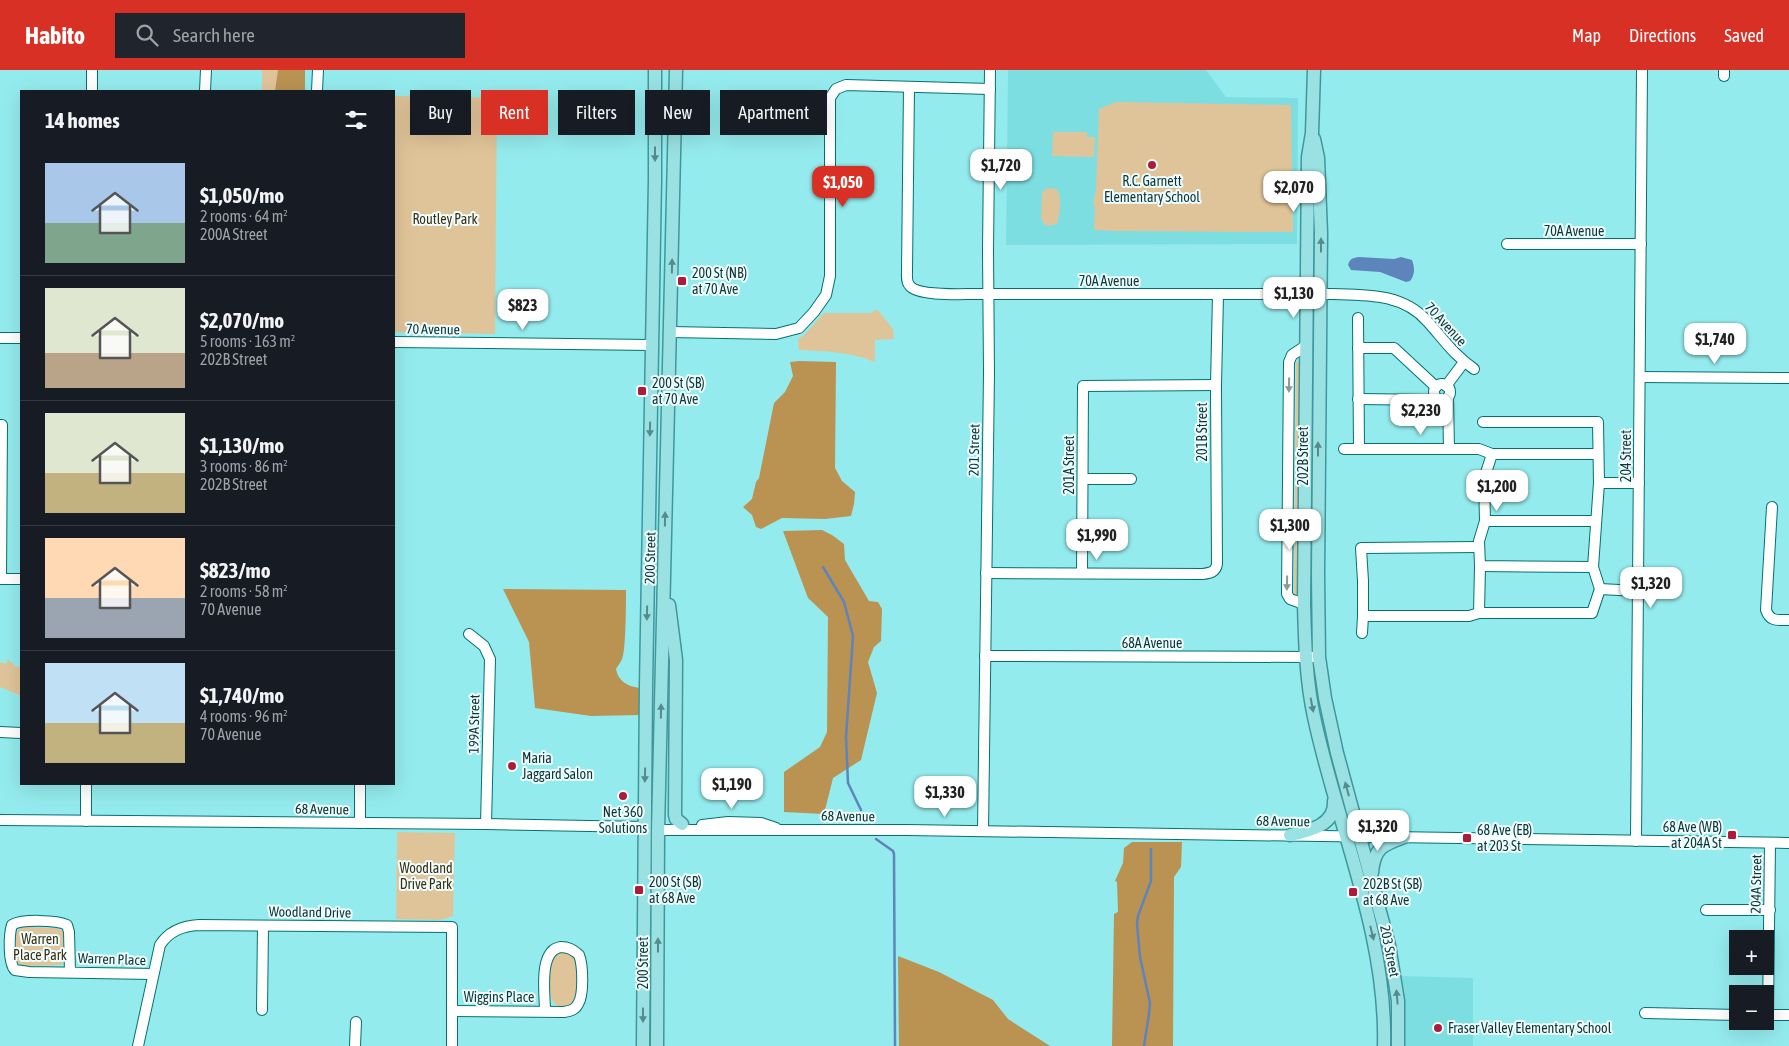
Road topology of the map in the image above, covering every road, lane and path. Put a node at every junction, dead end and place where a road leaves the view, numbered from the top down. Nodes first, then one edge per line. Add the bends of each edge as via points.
1 (92, 70) edge
2 (206, 70) edge
3 (318, 70) edge
4 (656, 70) edge
5 (676, 70) edge
6 (990, 70) edge
7 (1314, 70) edge
8 (1642, 70) edge
9 (909, 87) junction
10 (990, 89) junction
11 (92, 90) edge
12 (205, 90) edge
13 (317, 90) edge
14 (1507, 244) dead end
15 (1641, 244) junction
16 (988, 294) junction
17 (1314, 294) junction
18 (1218, 295) junction
19 (1358, 318) dead end
20 (670, 332) junction
21 (0, 338) edge
22 (20, 338) edge
23 (395, 342) edge
24 (651, 345) junction
25 (1358, 348) junction
26 (1464, 362) junction
27 (1474, 369) dead end
28 (669, 377) junction
29 (1640, 377) junction
30 (1789, 378) edge
31 (1216, 385) junction
32 (1441, 386) junction
33 (1443, 398) junction
34 (1358, 399) junction
35 (1483, 422) dead end
36 (1, 425) edge
37 (1344, 449) dead end
38 (1359, 449) junction
39 (1449, 449) junction
40 (1492, 454) junction
41 (1598, 454) junction
42 (1083, 479) junction
43 (1131, 479) dead end
44 (1599, 483) junction
45 (1639, 483) junction
46 (1772, 507) dead end
47 (1485, 521) junction
48 (1596, 521) junction
49 (1479, 547) junction
50 (1480, 566) junction
51 (1593, 567) junction
52 (666, 568) junction
53 (986, 573) junction
54 (1082, 573) junction
55 (1, 578) edge
56 (20, 579) edge
57 (1600, 589) junction
58 (1638, 591) junction
59 (1479, 613) junction
60 (1363, 616) junction
61 (1789, 620) edge
62 (1362, 633) dead end
63 (469, 634) dead end
64 (985, 656) junction
65 (1305, 657) junction
66 (1319, 657) junction
67 (0, 732) edge
68 (20, 733) edge
69 (86, 785) edge
70 (360, 785) edge
71 (1333, 788) junction
72 (0, 820) edge
73 (86, 821) junction
74 (360, 823) junction
75 (486, 824) junction
76 (682, 824) joint
77 (644, 827) junction
78 (777, 829) junction
79 (658, 830) junction
80 (984, 831) junction
81 (1290, 835) junction
82 (1345, 836) junction
83 (1360, 836) junction
84 (1404, 837) junction
85 (1636, 841) junction
86 (1770, 842) junction
87 (1789, 843) edge
88 (1371, 876) junction
89 (1706, 910) dead end
90 (1770, 910) junction
91 (263, 926) junction
92 (70, 972) junction
93 (153, 974) junction
94 (1768, 985) edge
95 (262, 1010) dead end
96 (453, 1011) junction
97 (545, 1011) junction
98 (1645, 1013) dead end
99 (1729, 1015) edge
100 (1774, 1015) edge
101 (1789, 1015) edge
102 (356, 1022) dead end
103 (138, 1046) edge
104 (356, 1046) edge
105 (452, 1046) edge
106 (643, 1046) edge
107 (657, 1046) edge
108 (1384, 1046) edge
109 (1398, 1046) edge

1 - 11 street
2 - 12 street
3 - 13 street
4 -> 24 main road, 200 Street
20 -> 5 main road, 200 Street
6 - 10 street, 201 Street
7 - 17 main road, 202B Street via 1308,157
8 - 15 street, 204 Street
9 - 10 street
9 - 16 street, 70A Avenue via 908,284 914,290 926,292
9 - 20 street via 846,86 836,89 830,98 830,276 826,295 799,328 776,334
10 - 16 street, 201 Street
14 - 15 street, 70A Avenue
15 - 29 street, 204 Street
16 - 18 street, 70A Avenue
16 - 53 street, 201 Street
17 - 18 street, 70A Avenue
17 - 26 street, 70 Avenue via 1368,294 1398,301 1423,317
17 -> 65 main road, 202B Street via 1307,345
66 -> 17 main road, 202B Street
18 - 31 street, 201B Street
19 - 25 street
20 - 28 main road, 200 Street
21 - 22 street
23 - 24 street, 70 Avenue
24 - 28 main road via 664,359
24 -> 77 main road, 200 Street
25 - 32 street via 1394,348
25 - 34 street
26 - 27 street, 70 Avenue
26 - 32 street
52 -> 28 main road, 200 Street
29 - 30 street
29 - 45 street, 204 Street
31 - 42 street, 201A Street via 1083,386
31 - 54 street, 201B Street via 1216,570 1203,574
32 - 33 street via 1434,394
33 - 34 street
33 - 39 street
34 - 38 street
35 - 41 street via 1598,422
36 - 55 street
37 - 38 street
38 - 39 street
39 - 40 street via 1479,449
40 - 41 street
40 - 47 street via 1484,479
41 - 44 street
42 - 43 street
42 - 54 street, 201A Street
44 - 45 street
44 - 48 street
45 - 58 street, 204 Street
46 - 61 street via 1766,610 1772,620
47 - 48 street
47 - 49 street
48 - 51 street
49 - 50 street
49 - 60 street via 1361,548
50 - 51 street
50 - 59 street
51 - 57 street
52 - 76 main road via 676,660 674,815
79 -> 52 main road, 200 Street
53 - 54 street
53 - 64 street, 201 Street
55 - 56 street
57 - 58 street
57 - 59 street via 1592,613
58 - 85 street, 204 Street
59 - 60 street via 1469,616
60 - 62 street
63 - 75 street, 199A Street via 484,646 490,659
64 - 65 street, 68A Avenue
64 - 80 street, 201 Street
65 - 66 street, 68A Avenue
65 -> 71 main road, 202B Street via 1313,713
83 -> 66 main road, 202B Street via 1328,717
67 - 68 street
69 - 73 street
70 - 74 street
71 - 81 main road via 1334,805 1328,820 1308,832
71 - 82 main road, 202B Street
72 - 73 street, 68 Avenue
73 - 74 street, 68 Avenue
74 - 75 street, 68 Avenue
75 - 77 street, 68 Avenue
76 - 78 street, 68 Avenue via 761,823
77 -> 106 main road, 200 Street
78 - 79 street, 68 Avenue
78 - 80 street, 68 Avenue
107 -> 79 main road, 200 Street
80 - 81 street, 68 Avenue
81 - 82 street, 68 Avenue
82 - 83 street, 68 Avenue
82 -> 108 main road, 203 Street via 1376,947 1384,1002
83 - 84 street, 68 Avenue
83 - 88 main road, 203 Street
84 - 85 street, 68 Avenue
84 - 88 main road via 1377,850
85 - 86 street, 68 Avenue
86 - 87 street, 68 Avenue
86 - 90 street, 204A Street
109 -> 88 main road, 203 Street via 1395,977
89 - 90 street
90 - 94 street, 204A Street
91 - 93 street, Woodland Drive via 190,925 176,930 160,945
91 - 95 street
91 - 96 street, Woodland Drive via 452,927
92 - 92 street, Warren Place via 67,925 59,922 17,922 12,925 14,969
92 - 93 street, Warren Place
93 - 103 street, Woodland Drive
96 - 97 street, Wiggins Place
96 - 105 street, Woodland Drive
97 - 97 street, Wiggins Place via 548,956 556,949 568,948 577,953 580,960 580,1000 569,1011
98 - 99 street
100 - 101 street
102 - 104 street

